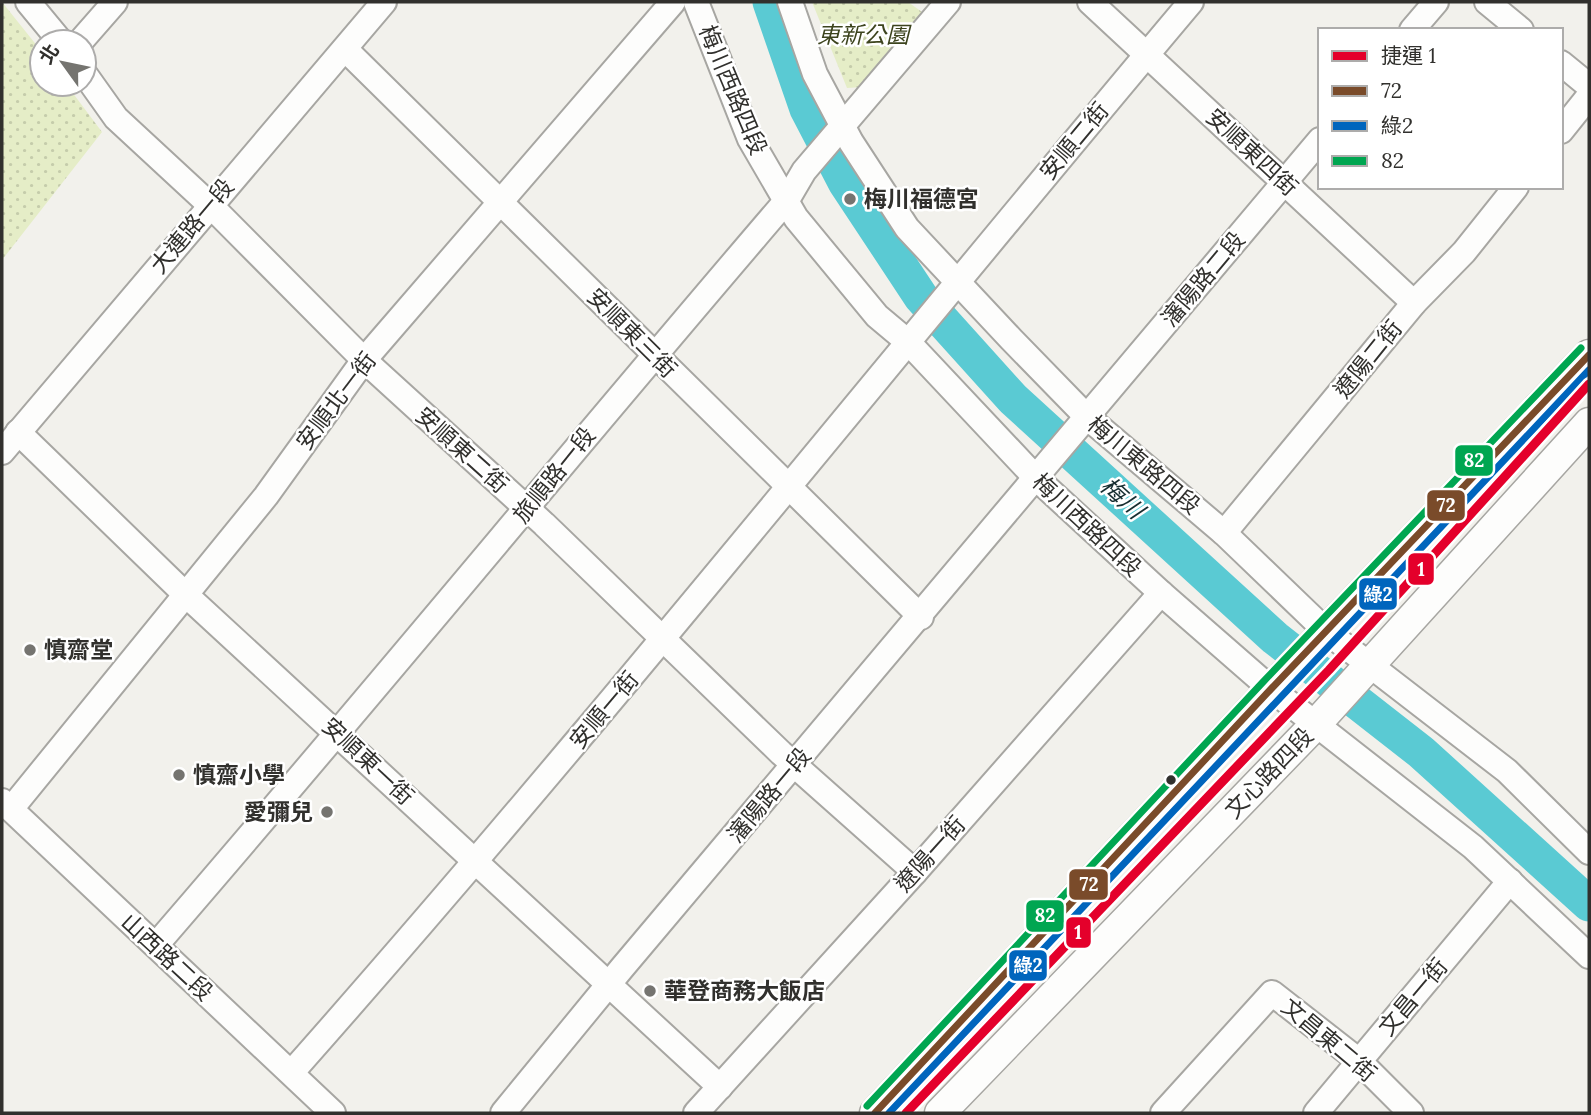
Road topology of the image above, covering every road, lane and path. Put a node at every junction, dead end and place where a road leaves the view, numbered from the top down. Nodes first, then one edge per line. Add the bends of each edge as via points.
1 (28, 2) edge
2 (114, 2) edge
3 (384, 2) edge
4 (673, 2) edge
5 (696, 2) edge
6 (790, 2) edge
7 (948, 2) edge
8 (1090, 2) edge
9 (1191, 2) edge
10 (1436, 2) edge
11 (1487, 2) edge
12 (49, 28) edge
13 (92, 28) edge
14 (1414, 28) edge
15 (1519, 28) edge
16 (345, 49) junction
17 (1147, 54) junction
18 (1563, 65) edge
19 (1589, 86) edge
20 (98, 93) edge
21 (1589, 96) edge
22 (1563, 128) edge
23 (836, 133) junction
24 (1318, 142) edge
25 (1284, 183) junction
26 (1514, 189) edge
27 (787, 200) junction
28 (502, 201) junction
29 (210, 205) junction
30 (957, 280) junction
31 (1415, 303) junction
32 (908, 342) junction
33 (1589, 355) edge
34 (653, 356) junction
35 (364, 360) junction
36 (1086, 416) junction
37 (1589, 423) edge
38 (18, 432) junction
39 (2, 452) edge
40 (1035, 477) junction
41 (790, 487) junction
42 (527, 509) junction
43 (1224, 533) junction
44 (1161, 593) junction
45 (185, 594) junction
46 (921, 617) junction
47 (1327, 632) junction
48 (663, 640) junction
49 (1370, 667) junction
50 (1271, 689) junction
51 (1316, 724) junction
52 (338, 733) junction
53 (794, 764) junction
54 (6, 805) edge
55 (1585, 840) edge
56 (478, 862) junction
57 (915, 872) junction
58 (1510, 881) junction
59 (156, 945) junction
60 (1589, 956) edge
61 (608, 984) junction
62 (1359, 1061) junction
63 (292, 1072) junction
64 (720, 1087) junction
65 (333, 1113) edge
66 (503, 1113) edge
67 (696, 1113) edge
68 (875, 1113) edge
69 (940, 1113) edge
70 (1163, 1113) edge
71 (1316, 1113) edge
72 (1411, 1113) edge

1 - 12 street
2 - 13 street
3 - 16 street, 大連路一段
4 - 28 street, 安順北一街
5 - 27 street, 梅川西路四段 via 750,139
6 - 23 street, 梅川東路四段
7 - 23 street, 旅順路一段
8 - 17 street, 安順東四街
9 - 17 street, 安順二街
10 - 14 street
11 - 15 street
16 - 28 street, 安順東三街
16 - 29 street, 大連路一段
17 - 25 street, 安順東四街
17 - 30 street, 安順二街
18 - 19 street
20 - 29 street, 安順東二街 via 116,118
21 - 22 street
23 - 27 street, 旅順路一段 via 804,170
23 - 30 street, 梅川東路四段 via 907,228
24 - 25 street, 瀋陽路二段
25 - 31 street, 安順東四街
25 - 36 street, 瀋陽路二段
26 - 31 street, 遼陽二街
27 - 32 street, 梅川西路四段 via 796,218 877,316
27 - 34 street, 旅順路一段
28 - 34 street, 安順東三街
28 - 35 street, 安順北一街
29 - 35 street, 安順東二街
29 - 38 street, 大連路一段
30 - 32 street, 安順二街
30 - 36 street, 梅川東路四段
31 - 43 street, 遼陽二街
32 - 40 street, 梅川西路四段
32 - 41 street, 安順一街
33 - 47 main road
34 - 41 street, 安順東三街
34 - 42 street, 旅順路一段
35 - 42 street, 安順東二街
35 - 45 street, 安順北一街 via 266,496
36 - 40 street, 瀋陽路二段
36 - 43 street, 梅川東路四段
37 - 49 main road, 文心路四段
38 - 39 street, 大連路一段
38 - 45 street, 安順東一街
40 - 44 street, 梅川西路四段
40 - 46 street, 瀋陽路一段
41 - 46 street, 安順東三街
41 - 48 street, 安順一街
42 - 48 street, 安順東二街
42 - 52 street, 旅順路一段
43 - 47 street, 梅川東路四段
44 - 50 street, 梅川西路四段
44 - 57 street, 遼陽一街
45 - 52 street, 安順東一街
45 - 54 street, 安順北一街
46 - 53 street, 瀋陽路一段
47 - 49 street, 梅川東路四段
47 - 50 main road
48 - 53 street, 安順東二街
48 - 56 street, 安順一街
49 - 51 main road, 文心路四段
49 - 55 street, 梅川東路四段 via 1507,771
50 - 51 street, 梅川西路四段
50 - 68 main road
51 - 58 street, 梅川西路四段
51 - 69 main road, 文心路四段
52 - 56 street, 安順東一街
52 - 59 street, 旅順路一段
53 - 57 street, 安順東二街
53 - 61 street, 瀋陽路一段
54 - 59 street, 山西路二段
56 - 61 street, 安順東一街
56 - 63 street, 安順一街
57 - 64 street, 遼陽一街
58 - 60 street, 梅川西路四段
58 - 62 street, 文昌一街
59 - 63 street, 山西路二段
61 - 64 street, 安順東一街
61 - 66 street, 瀋陽路一段
62 - 70 street, 文昌東二街 via 1272,993
62 - 71 street, 文昌一街
62 - 72 street, 文昌東二街
63 - 65 street, 山西路二段
64 - 67 street, 遼陽一街

